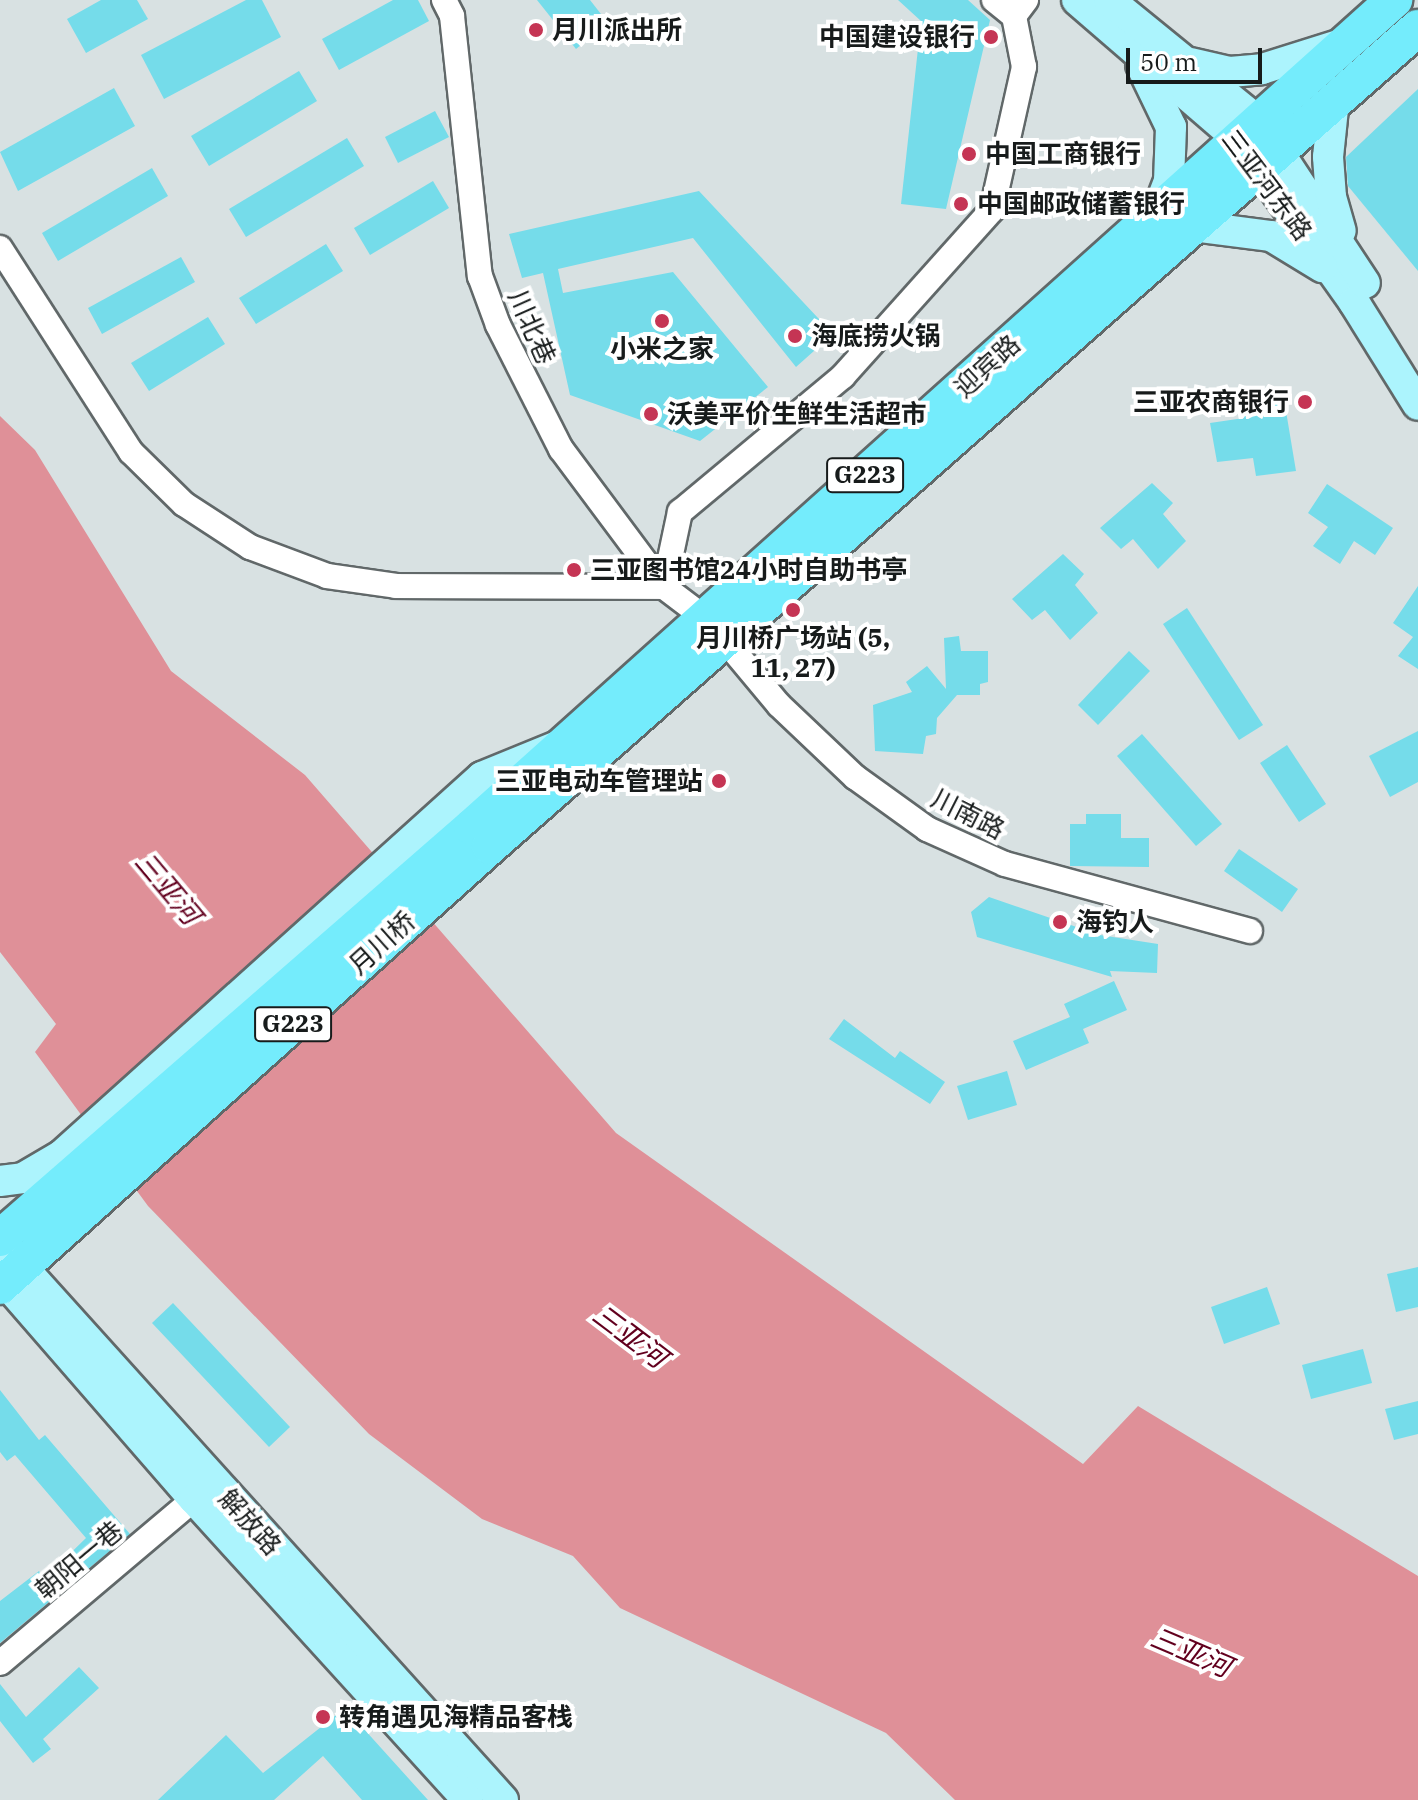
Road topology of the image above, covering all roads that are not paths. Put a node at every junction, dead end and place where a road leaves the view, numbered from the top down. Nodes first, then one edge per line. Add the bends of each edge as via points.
1 (444, 0) edge
2 (994, 0) edge
3 (1077, 0) edge
4 (1109, 0) edge
5 (1394, 0) edge
6 (1020, 8) edge
7 (1418, 28) edge
8 (1350, 39) junction
9 (1131, 46) junction
10 (1184, 62) junction
11 (1334, 99) junction
12 (1259, 144) junction
13 (1157, 213) junction
14 (1193, 226) junction
15 (0, 248) edge
16 (1344, 270) junction
17 (1418, 370) edge
18 (1418, 405) edge
19 (664, 587) junction
20 (714, 629) junction
21 (472, 824) junction
22 (1250, 931) dead end
23 (78, 1177) junction
24 (0, 1181) edge
25 (4, 1265) edge
26 (194, 1499) junction
27 (0, 1663) edge
28 (468, 1800) edge
29 (503, 1800) edge

1 - 19 street, 川北巷 via 452,16 480,276 498,325 561,449
2 - 6 street
3 - 9 main road, 三亚河东路
4 - 10 main road, 三亚河东路
5 - 8 highway, 迎宾路 / G223
6 - 19 street via 1024,67 992,210 843,376 680,512
7 - 11 highway, 迎宾路 / G223
8 - 10 main road via 1262,69 1230,72
8 - 12 highway, 迎宾路 / G223
9 - 12 main road, 三亚河东路
9 - 13 main road via 1171,127 1169,181
10 - 12 main road, 三亚河东路
11 - 12 highway, 迎宾路 / G223
11 - 16 main road via 1331,197
12 - 13 highway, 迎宾路 / G223
12 - 14 highway, 迎宾路 / G223
12 - 16 main road, 三亚河东路
13 - 20 highway, 迎宾路 / G223
14 - 16 main road via 1271,236
14 - 20 highway, 迎宾路 / G223
15 - 19 street via 131,452 184,504 250,547 327,576 396,586
16 - 17 main road, 三亚河东路
16 - 18 main road, 三亚河东路
19 - 20 street, 川北巷
20 - 21 highway, 迎宾路 / G223
20 - 21 highway, 迎宾路 / G223 via 565,743
20 - 22 street, 川南路 via 779,705 855,777 927,829 1005,864
21 - 23 highway, 月川桥 / G223
23 - 24 main road
23 - 25 highway, G223
25 - 26 main road, 解放路
25 - 29 main road, 解放路
26 - 27 street, 朝阳一巷
26 - 28 main road, 解放路

